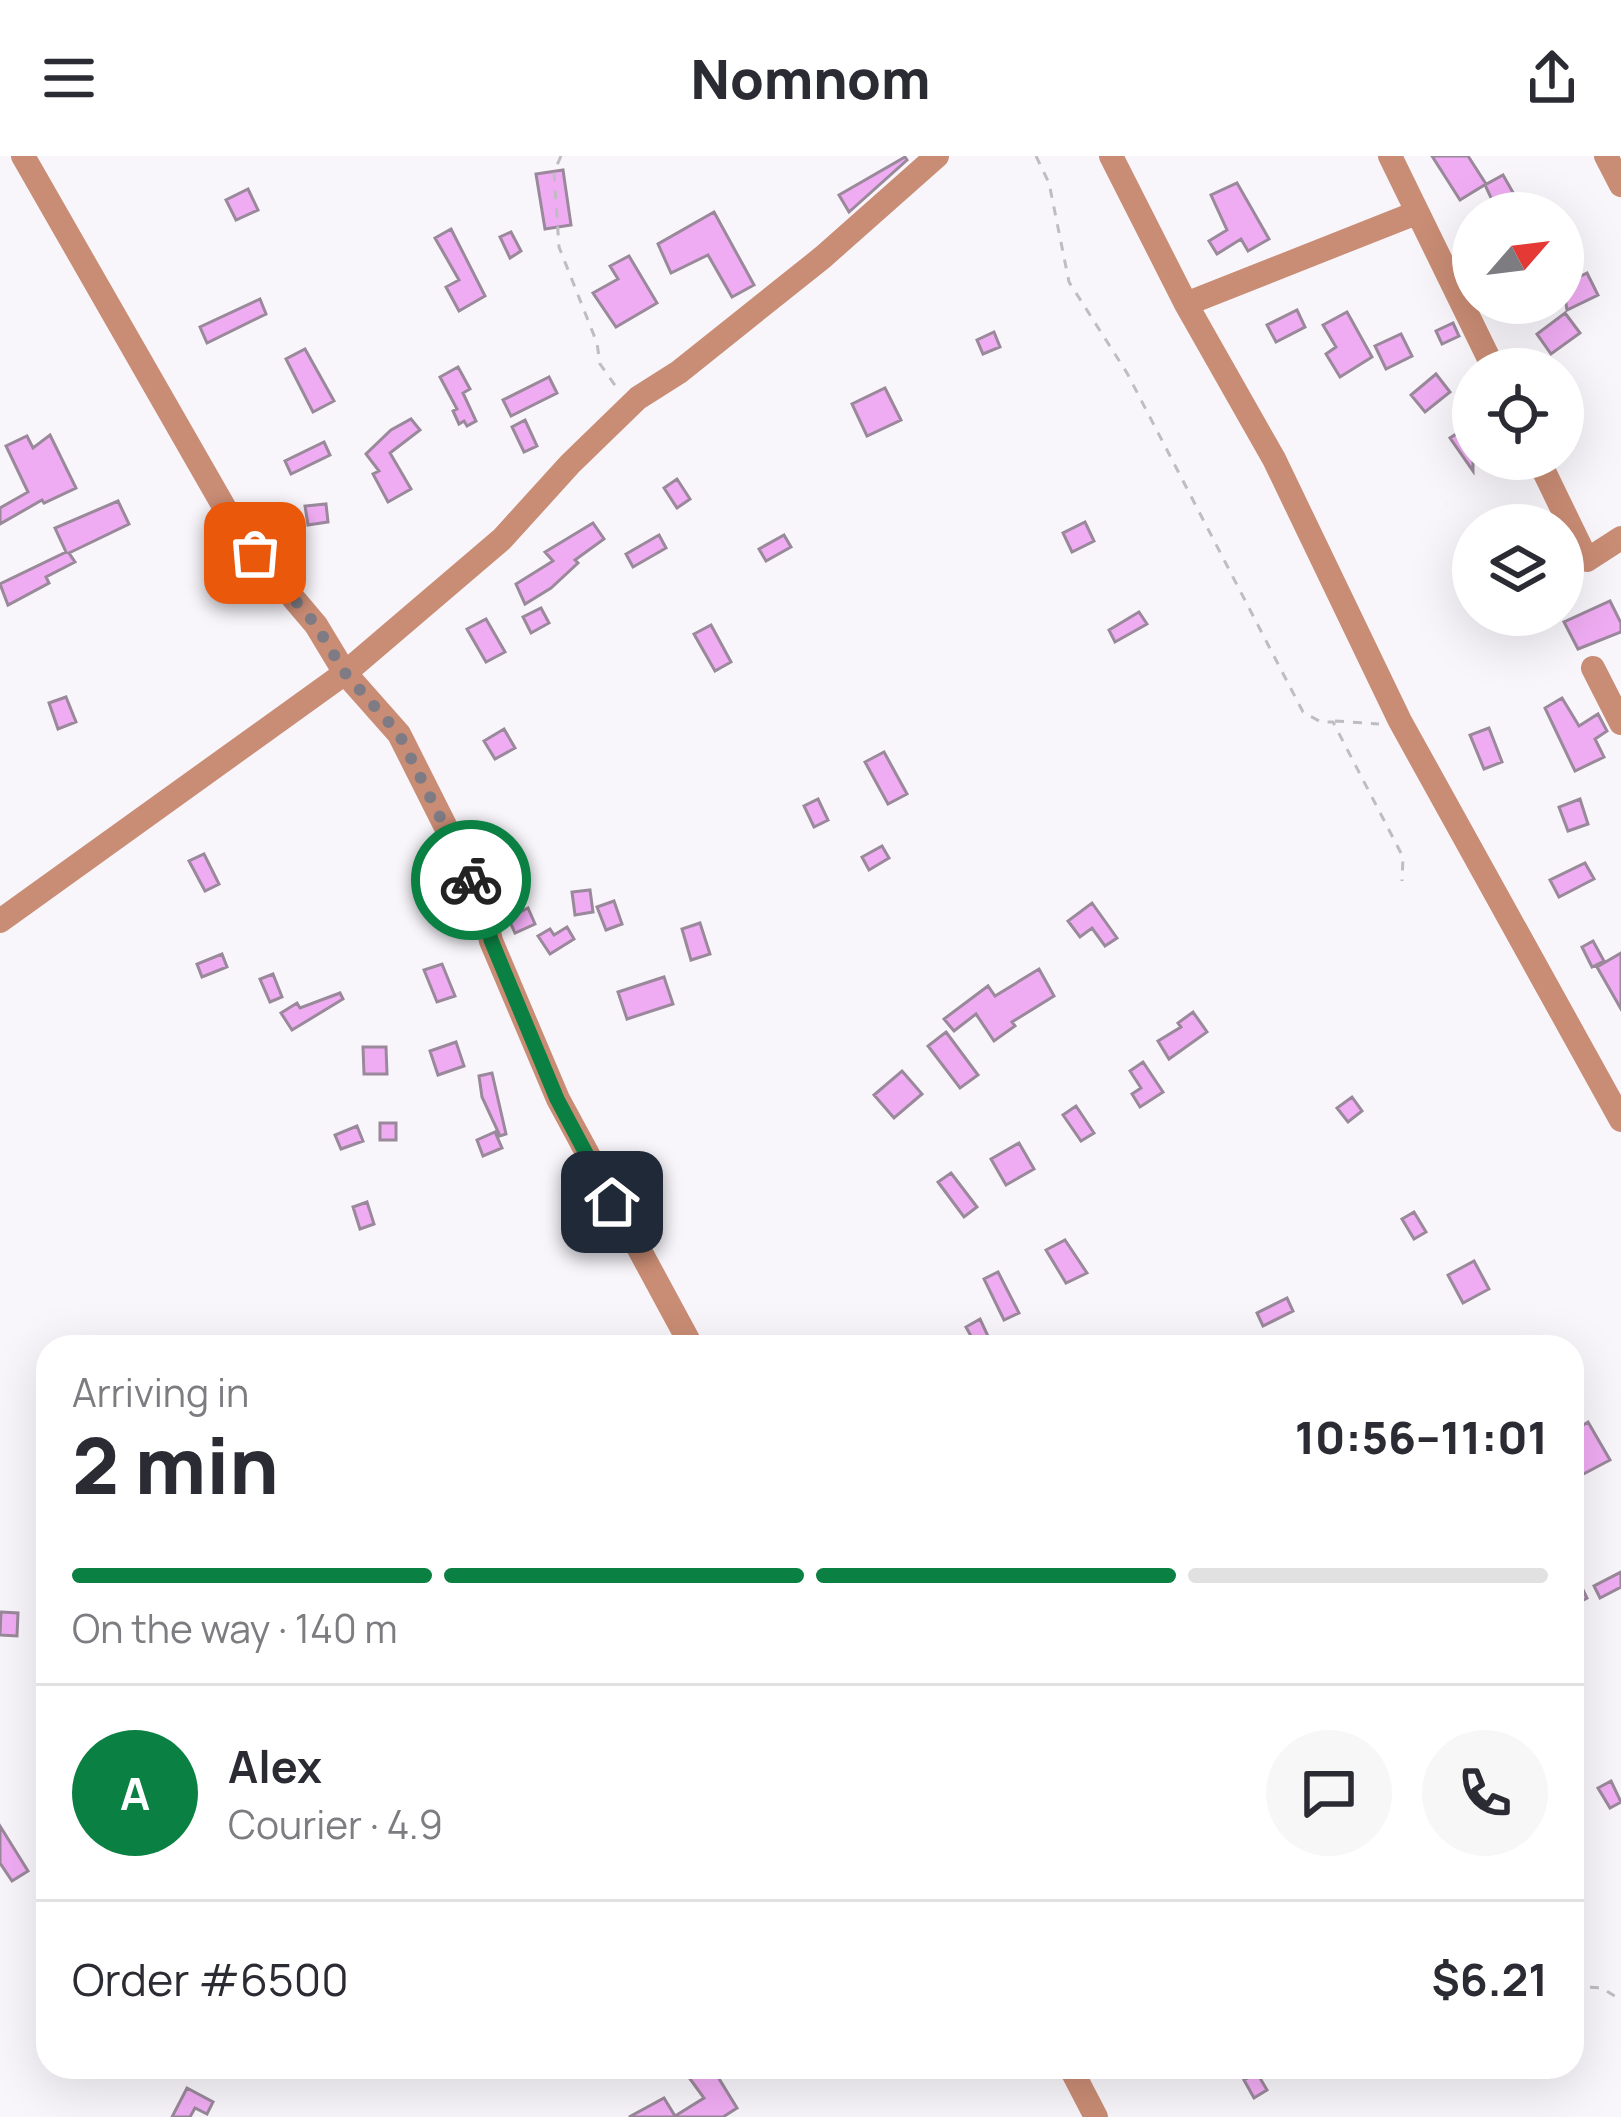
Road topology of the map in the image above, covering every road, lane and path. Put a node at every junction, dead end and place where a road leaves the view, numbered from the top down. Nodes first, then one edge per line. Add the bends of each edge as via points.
1 (23, 156) edge
2 (561, 156) edge
3 (937, 156) edge
4 (1036, 156) edge
5 (1111, 156) edge
6 (1390, 156) edge
7 (1606, 156) edge
8 (1621, 185) edge
9 (1416, 213) junction
10 (1186, 304) junction
11 (1484, 348) edge
12 (626, 409) junction
13 (1548, 480) edge
14 (1621, 538) edge
15 (1593, 668) dead end
16 (345, 673) junction
17 (1400, 721) junction
18 (1321, 722) junction
19 (1621, 723) edge
20 (1402, 881) dead end
21 (0, 921) edge
22 (1621, 1120) edge
23 (685, 1335) edge
24 (1584, 1987) edge
25 (1621, 2000) edge
26 (1076, 2079) edge
27 (1096, 2117) edge

1 - 16 street via 227,512
2 - 12 path via 554,172 559,247 600,364
3 - 12 street via 823,257
4 - 18 path via 1070,282 1127,373 1303,712
5 - 10 street
6 - 9 street
7 - 8 street
9 - 10 street
9 - 11 street
10 - 17 street via 1274,459
12 - 16 street via 502,539
13 - 14 street via 1587,560
15 - 19 street
16 - 21 street
16 - 23 street via 399,734 481,897 557,1099
17 - 18 path
17 - 22 street
18 - 20 path via 1333,722 1393,836
24 - 25 path
26 - 27 street

